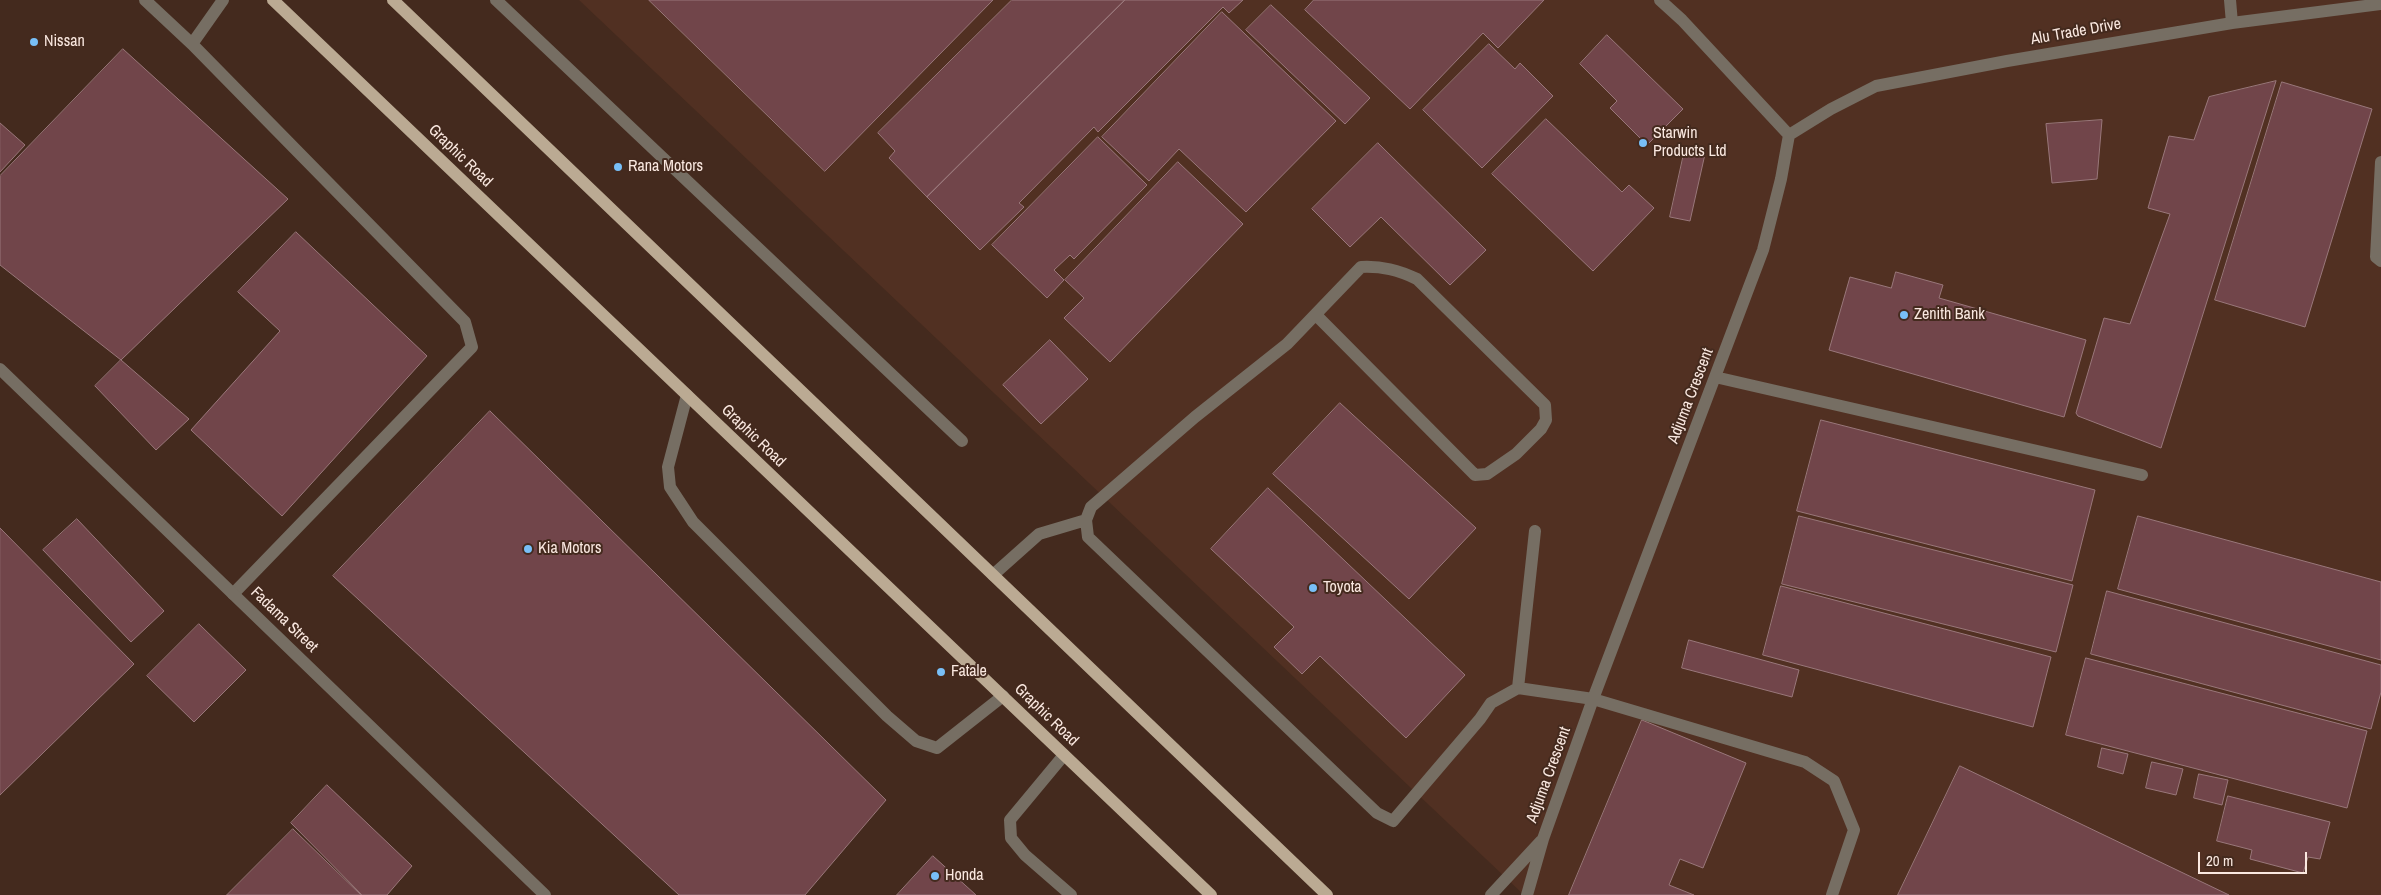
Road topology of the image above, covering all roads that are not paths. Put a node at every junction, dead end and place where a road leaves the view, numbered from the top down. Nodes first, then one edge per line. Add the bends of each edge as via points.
1 (145, 0) edge
2 (223, 0) edge
3 (273, 0) edge
4 (393, 0) edge
5 (496, 0) edge
6 (1660, 0) edge
7 (2230, 0) edge
8 (2381, 4) edge
9 (2232, 23) junction
10 (192, 44) junction
11 (1789, 135) junction
12 (2381, 162) edge
13 (2381, 261) edge
14 (1316, 315) junction
15 (0, 368) edge
16 (1715, 378) junction
17 (687, 395) junction
18 (962, 441) dead end
19 (2142, 475) dead end
20 (1086, 520) junction
21 (1535, 531) dead end
22 (993, 575) junction
23 (233, 594) junction
24 (1518, 688) junction
25 (1002, 696) junction
26 (1593, 699) junction
27 (1064, 755) junction
28 (1543, 840) junction
29 (545, 895) edge
30 (1070, 895) edge
31 (1211, 895) edge
32 (1327, 895) edge
33 (1491, 895) edge
34 (1527, 895) edge
35 (1832, 895) edge

1 - 10 street
2 - 10 street
3 - 17 main road, Graphic Road
4 - 22 main road
5 - 18 street
6 - 11 street
7 - 9 street
8 - 9 street, Alu Trade Drive
9 - 11 street, Alu Trade Drive via 1876,86
10 - 23 street via 465,322 472,346
11 - 16 street, Adjuma Crescent via 1763,250
12 - 13 street via 2376,257
14 - 14 street via 1361,267 1380,266 1399,271 1416,279 1545,405 1546,420 1516,454 1487,474 1475,475
14 - 20 street via 1287,344 1195,417 1091,507
15 - 23 street, Fadama Street
16 - 19 street
16 - 26 street, Adjuma Crescent
17 - 25 main road, Graphic Road
17 - 25 street via 668,467 670,487 693,522 887,716 916,741 937,748
20 - 22 street via 1040,534
20 - 24 street via 1088,537 1368,806 1393,821 1492,702
21 - 24 street
22 - 32 main road
23 - 29 street, Fadama Street
24 - 26 street
25 - 27 main road, Graphic Road
26 - 28 street, Adjuma Crescent
26 - 35 street via 1805,762 1834,781 1854,830
27 - 30 street via 1010,820 1011,838
27 - 31 main road, Graphic Road
28 - 33 street, Adjuma Crescent
28 - 34 street, Adjuma Crescent

